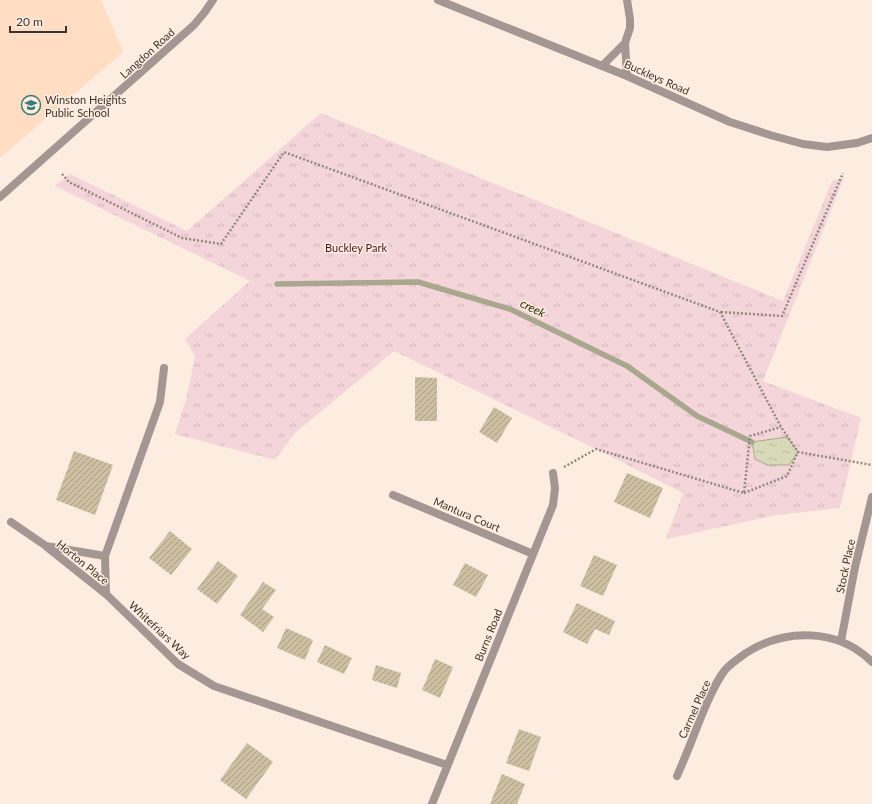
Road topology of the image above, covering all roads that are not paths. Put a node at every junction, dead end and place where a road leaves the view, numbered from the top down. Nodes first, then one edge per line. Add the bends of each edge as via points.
1 (438, 0) edge
2 (626, 0) edge
3 (214, 1) edge
4 (625, 43) junction
5 (602, 66) junction
6 (627, 76) junction
7 (872, 138) edge
8 (0, 197) edge
9 (164, 368) dead end
10 (553, 473) road end
11 (393, 495) dead end
12 (872, 497) edge
13 (11, 522) dead end
14 (46, 546) junction
15 (533, 554) junction
16 (105, 556) junction
17 (106, 594) junction
18 (841, 641) junction
19 (872, 662) edge
20 (447, 765) junction
21 (677, 776) dead end
22 (432, 804) edge

1 - 5 street, Buckleys Road
2 - 4 street via 630,28
3 - 8 street, Langdon Road via 194,25
4 - 5 street
4 - 6 street
5 - 6 street, Buckleys Road
6 - 7 street, Buckleys Road via 730,122 803,144 827,147
9 - 16 street via 160,402
10 - 15 street, Burns Road via 553,505
11 - 15 street, Mantura Court
12 - 18 street, Stock Place
13 - 14 street, Horton Place
14 - 16 street, Horton Place
14 - 17 street, Horton Place
15 - 20 street, Burns Road
16 - 17 street
17 - 20 street, Whitefriars Way via 178,664 214,686
18 - 19 street, Carmel Place via 862,652
18 - 21 street, Carmel Place via 811,635 789,636 755,647 739,658 725,670 713,689
20 - 22 street, Burns Road

